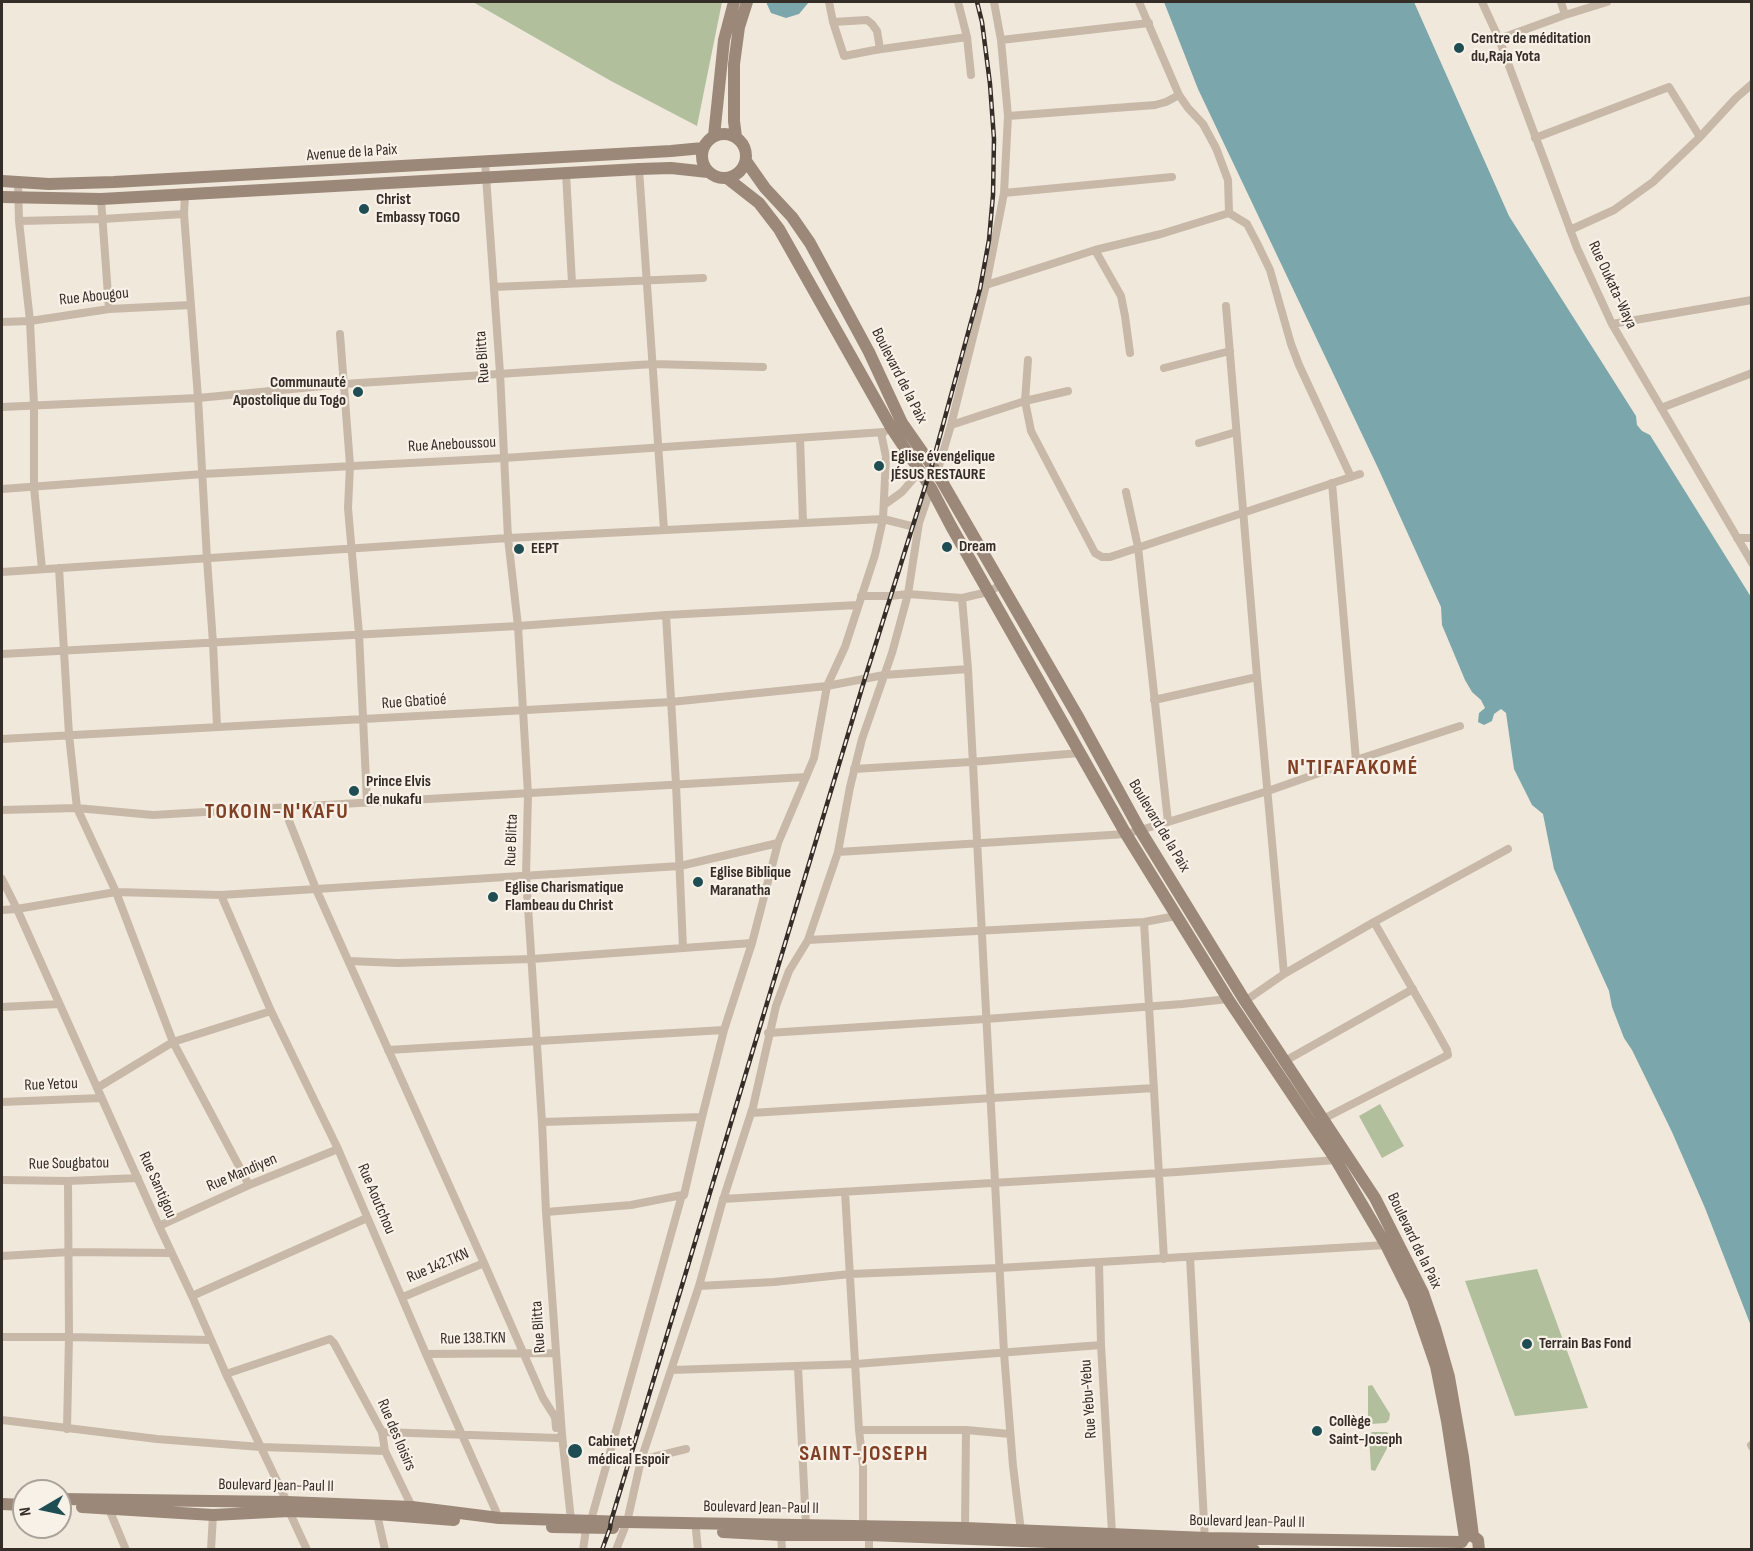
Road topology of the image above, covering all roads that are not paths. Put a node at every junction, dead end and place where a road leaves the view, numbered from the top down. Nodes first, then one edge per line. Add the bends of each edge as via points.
1 (734, 2) edge
2 (747, 2) edge
3 (829, 2) edge
4 (958, 2) edge
5 (994, 2) edge
6 (1139, 2) edge
7 (1482, 2) edge
8 (1561, 2) edge
9 (1607, 2) edge
10 (1565, 15) junction
11 (833, 22) junction
12 (1149, 23) junction
13 (734, 24) junction
14 (967, 37) junction
15 (1498, 39) junction
16 (1001, 40) junction
17 (880, 49) junction
18 (971, 75) dead end
19 (1752, 84) edge
20 (1179, 95) junction
21 (1008, 116) junction
22 (714, 136) junction
23 (736, 137) junction
24 (1700, 137) junction
25 (1535, 138) junction
26 (703, 148) junction
27 (746, 161) junction
28 (485, 162) junction
29 (639, 169) junction
30 (708, 172) junction
31 (566, 173) junction
32 (486, 176) junction
33 (1172, 177) dead end
34 (727, 178) junction
35 (2, 181) edge
36 (18, 182) junction
37 (1004, 193) junction
38 (185, 195) junction
39 (2, 197) edge
40 (18, 198) junction
41 (101, 199) junction
42 (1229, 213) junction
43 (184, 214) junction
44 (102, 219) junction
45 (19, 221) junction
46 (1570, 230) junction
47 (1095, 250) junction
48 (703, 278) dead end
49 (646, 280) junction
50 (572, 283) junction
51 (986, 285) junction
52 (494, 287) junction
53 (1752, 300) edge
54 (191, 305) junction
55 (1226, 306) dead end
56 (109, 309) junction
57 (847, 311) junction
58 (30, 321) junction
59 (830, 321) junction
60 (2, 322) edge
61 (1612, 324) junction
62 (340, 334) dead end
63 (1230, 351) junction
64 (1130, 353) dead end
65 (1028, 360) dead end
66 (652, 364) junction
67 (763, 367) dead end
68 (1164, 368) dead end
69 (500, 373) junction
70 (1752, 373) edge
71 (344, 384) junction
72 (1068, 392) dead end
73 (198, 398) junction
74 (1025, 401) junction
75 (34, 405) junction
76 (2, 407) edge
77 (1661, 408) junction
78 (951, 425) junction
79 (891, 428) junction
80 (1236, 432) junction
81 (800, 438) junction
82 (1199, 443) dead end
83 (659, 447) junction
84 (504, 458) junction
85 (350, 465) junction
86 (937, 473) junction
87 (203, 474) junction
88 (1360, 474) dead end
89 (1351, 477) junction
90 (926, 480) junction
91 (1332, 483) junction
92 (34, 487) junction
93 (2, 489) edge
94 (1126, 492) dead end
95 (884, 505) junction
96 (1243, 514) junction
97 (882, 519) junction
98 (803, 523) junction
99 (919, 523) junction
100 (664, 530) junction
101 (508, 538) junction
102 (1737, 538) junction
103 (1752, 538) edge
104 (1138, 547) junction
105 (352, 548) junction
106 (207, 559) junction
107 (1752, 563) edge
108 (59, 568) junction
109 (42, 569) junction
110 (2, 572) edge
111 (1001, 585) junction
112 (988, 592) junction
113 (908, 594) junction
114 (962, 598) junction
115 (859, 601) junction
116 (666, 615) junction
117 (518, 626) junction
118 (359, 634) junction
119 (213, 643) junction
120 (65, 651) junction
121 (2, 654) edge
122 (968, 669) junction
123 (884, 675) junction
124 (1257, 677) junction
125 (827, 686) junction
126 (1154, 700) junction
127 (671, 702) junction
128 (524, 710) junction
129 (362, 720) junction
130 (217, 726) junction
131 (1460, 726) dead end
132 (69, 735) junction
133 (2, 739) edge
134 (1080, 753) junction
135 (1356, 760) junction
136 (971, 762) junction
137 (854, 769) junction
138 (806, 777) junction
139 (676, 784) junction
140 (1268, 791) junction
141 (528, 794) junction
142 (367, 802) junction
143 (77, 808) junction
144 (284, 808) junction
145 (2, 810) edge
146 (1168, 822) junction
147 (1140, 830) junction
148 (1126, 834) junction
149 (778, 843) junction
150 (976, 844) junction
151 (1508, 849) dead end
152 (838, 852) junction
153 (680, 866) junction
154 (526, 876) junction
155 (2, 879) edge
156 (315, 888) junction
157 (116, 892) junction
158 (221, 894) junction
159 (17, 909) junction
160 (2, 910) edge
161 (1176, 916) junction
162 (1144, 922) junction
163 (1374, 922) junction
164 (981, 930) junction
165 (808, 940) junction
166 (752, 943) junction
167 (683, 948) junction
168 (532, 959) junction
169 (349, 962) junction
170 (1284, 974) junction
171 (1413, 989) junction
172 (1228, 999) junction
173 (1245, 1001) junction
174 (59, 1004) junction
175 (1150, 1006) junction
176 (2, 1007) edge
177 (271, 1011) junction
178 (986, 1019) junction
179 (724, 1030) junction
180 (768, 1033) junction
181 (537, 1041) junction
182 (174, 1042) junction
183 (388, 1050) junction
184 (1285, 1061) junction
185 (97, 1088) junction
186 (1154, 1088) junction
187 (101, 1098) junction
188 (990, 1098) junction
189 (2, 1102) edge
190 (751, 1113) junction
191 (702, 1117) junction
192 (1323, 1119) junction
193 (542, 1122) junction
194 (338, 1149) junction
195 (1341, 1157) junction
196 (1159, 1173) junction
197 (138, 1178) junction
198 (2, 1179) edge
199 (68, 1181) junction
200 (994, 1183) junction
201 (249, 1185) junction
202 (845, 1192) junction
203 (682, 1195) junction
204 (723, 1199) junction
205 (546, 1212) junction
206 (367, 1218) junction
207 (159, 1227) junction
208 (1386, 1245) junction
209 (69, 1252) junction
210 (171, 1253) junction
211 (2, 1256) edge
212 (1190, 1257) junction
213 (1164, 1259) junction
214 (484, 1263) junction
215 (1099, 1263) junction
216 (999, 1268) junction
217 (850, 1274) junction
218 (699, 1286) junction
219 (192, 1296) junction
220 (403, 1297) junction
221 (2, 1337) edge
222 (69, 1337) junction
223 (211, 1340) junction
224 (1101, 1345) junction
225 (523, 1353) junction
226 (555, 1353) junction
227 (1004, 1353) junction
228 (426, 1354) junction
229 (856, 1364) junction
230 (798, 1367) junction
231 (671, 1370) junction
232 (226, 1374) junction
233 (2, 1420) edge
234 (67, 1429) junction
235 (859, 1430) junction
236 (966, 1430) junction
237 (382, 1432) junction
238 (462, 1434) junction
239 (1010, 1434) junction
240 (560, 1436) junction
241 (261, 1447) junction
242 (686, 1449) dead end
243 (385, 1451) junction
244 (641, 1460) junction
245 (72, 1499) edge
246 (288, 1506) junction
247 (72, 1507) edge
248 (412, 1507) junction
249 (110, 1509) junction
250 (377, 1514) junction
251 (213, 1515) junction
252 (499, 1518) junction
253 (571, 1520) junction
254 (587, 1523) junction
255 (626, 1525) junction
256 (806, 1525) junction
257 (965, 1528) junction
258 (696, 1530) junction
259 (1021, 1530) junction
260 (866, 1531) junction
261 (1112, 1533) junction
262 (780, 1534) junction
263 (1472, 1544) edge
264 (983, 1545) edge
265 (1205, 1545) edge
266 (126, 1550) edge
267 (211, 1550) edge
268 (307, 1550) edge
269 (386, 1550) edge
270 (583, 1550) edge
271 (616, 1550) edge
272 (698, 1550) edge
273 (782, 1550) edge
274 (869, 1550) edge
275 (1254, 1550) edge

1 - 13 main road
2 - 13 main road
3 - 11 street
4 - 14 street
5 - 16 street
6 - 12 street
7 - 15 street, Rue Oukata-Waya
8 - 10 street
9 - 10 street
10 - 15 street
11 - 17 street via 867,20 877,31
11 - 17 street via 844,56
12 - 16 street
12 - 20 street
13 - 22 main road via 722,60
13 - 23 main road
14 - 17 street
14 - 18 street
15 - 25 street, Rue Oukata-Waya
16 - 21 street
19 - 24 street
20 - 21 street via 1155,105
20 - 42 street via 1203,124 1216,148 1228,180
21 - 37 street
22 - 23 main road
22 - 26 main road
23 - 27 main road via 744,145
24 - 25 street via 1669,87
24 - 46 street via 1653,182 1614,210
25 - 46 street, Rue Oukata-Waya
26 - 28 main road, Avenue de la Paix
26 - 30 main road via 703,163
27 - 34 main road via 741,170
27 - 57 main road, Boulevard de la Paix via 810,243
28 - 32 street, Rue Blitta
28 - 36 main road, Avenue de la Paix via 114,182
29 - 30 main road
29 - 31 main road
29 - 49 street
30 - 34 main road
31 - 32 main road
31 - 50 street
32 - 38 main road
32 - 52 street, Rue Blitta
33 - 37 street
34 - 59 main road, Boulevard de la Paix via 770,216
35 - 36 main road, Avenue de la Paix
36 - 40 street
37 - 51 street
38 - 41 main road
38 - 43 street
39 - 40 main road
40 - 41 main road
40 - 45 street
41 - 44 street
42 - 47 street
42 - 89 street via 1247,224 1270,270 1299,365
43 - 44 street
43 - 54 street
44 - 45 street
44 - 56 street
45 - 58 street
46 - 61 street, Rue Oukata-Waya
47 - 51 street
47 - 64 street via 1121,296
48 - 49 street
49 - 50 street
49 - 66 street
50 - 52 street
51 - 78 street
52 - 69 street, Rue Blitta
53 - 61 street
54 - 56 street, Rue Abougou
54 - 73 street
55 - 63 street
56 - 58 street, Rue Abougou
57 - 59 main road
57 - 79 main road, Boulevard de la Paix
58 - 60 street, Rue Abougou
58 - 75 street
59 - 79 main road, Boulevard de la Paix
61 - 77 street, Rue Oukata-Waya
62 - 71 street
63 - 68 street
63 - 80 street
65 - 74 street
66 - 67 street
66 - 69 street
66 - 83 street
69 - 71 street
69 - 84 street, Rue Blitta
70 - 77 street
71 - 73 street
71 - 85 street
72 - 74 street
73 - 75 street
73 - 87 street
74 - 78 street
74 - 104 street via 1035,443 1095,553 1106,558
75 - 76 street
75 - 92 street
77 - 102 street, Rue Oukata-Waya
78 - 86 street
79 - 81 street, Rue Aneboussou
79 - 86 main road, Boulevard de la Paix
79 - 90 main road, Boulevard de la Paix
79 - 95 street
80 - 82 street
80 - 96 street
81 - 83 street, Rue Aneboussou
81 - 98 street
83 - 84 street, Rue Aneboussou
83 - 100 street
84 - 85 street, Rue Aneboussou
84 - 101 street, Rue Blitta
85 - 87 street, Rue Aneboussou
85 - 105 street via 348,508
86 - 111 main road, Boulevard de la Paix
87 - 92 street, Rue Aneboussou
87 - 106 street
88 - 89 street
89 - 91 street
90 - 95 street
90 - 99 street
90 - 112 main road, Boulevard de la Paix
91 - 96 street
91 - 135 street
92 - 93 street, Rue Aneboussou
92 - 109 street
94 - 104 street
95 - 97 street
96 - 104 street
96 - 124 street
97 - 98 street
97 - 99 street via 911,526
97 - 115 street
98 - 100 street
99 - 113 street
100 - 101 street
101 - 105 street
101 - 117 street, Rue Blitta
102 - 103 street
102 - 107 street, Rue Oukata-Waya
104 - 126 street
105 - 106 street
105 - 118 street
106 - 108 street
106 - 119 street
108 - 109 street
108 - 120 street
109 - 110 street
111 - 112 street
111 - 147 main road, Boulevard de la Paix
112 - 114 street
112 - 134 main road, Boulevard de la Paix
113 - 114 street
113 - 115 street
113 - 123 street
114 - 122 street
115 - 116 street
115 - 125 street
116 - 117 street
116 - 127 street
117 - 118 street
117 - 128 street, Rue Blitta
118 - 119 street
118 - 129 street
119 - 120 street
119 - 130 street
120 - 121 street
120 - 132 street
122 - 123 street, Rue Gbatioé
122 - 136 street
123 - 125 street, Rue Gbatioé
123 - 137 street
124 - 126 street
124 - 140 street
125 - 127 street, Rue Gbatioé
125 - 138 street via 814,758
126 - 146 street
127 - 128 street, Rue Gbatioé
127 - 139 street
128 - 129 street, Rue Gbatioé
128 - 141 street, Rue Blitta
129 - 130 street, Rue Gbatioé
129 - 142 street
130 - 132 street, Rue Gbatioé
131 - 135 street
132 - 133 street, Rue Gbatioé
132 - 143 street
134 - 136 street
134 - 148 main road, Boulevard de la Paix
135 - 140 street
136 - 137 street
136 - 150 street
137 - 152 street
138 - 139 street
138 - 149 street
139 - 141 street
139 - 153 street
140 - 146 street
140 - 170 street
141 - 142 street
141 - 154 street, Rue Blitta
142 - 144 street
143 - 144 street via 153,816
143 - 145 street
143 - 157 street
144 - 156 street
146 - 147 street
147 - 148 street
147 - 173 main road, Boulevard de la Paix
148 - 150 street
148 - 161 main road, Boulevard de la Paix
149 - 153 street
149 - 166 street
150 - 152 street
150 - 164 street
151 - 163 street
152 - 165 street
153 - 154 street
153 - 167 street
154 - 156 street
154 - 168 street, Rue Blitta
155 - 159 street, Rue Santigou
156 - 158 street
156 - 169 street
157 - 158 street
157 - 159 street
157 - 182 street
158 - 177 street, Rue Aoutchou
159 - 160 street
159 - 174 street, Rue Santigou
161 - 162 street
161 - 172 main road, Boulevard de la Paix
162 - 164 street
162 - 175 street
163 - 170 street
163 - 171 street
164 - 165 street
164 - 178 street
165 - 180 street via 782,988
166 - 167 street
166 - 179 street
167 - 168 street
168 - 169 street
168 - 181 street, Rue Blitta
169 - 183 street
170 - 173 street
171 - 184 street
171 - 192 street via 1448,1055
172 - 175 street
172 - 195 main road, Boulevard de la Paix
173 - 184 main road, Boulevard de la Paix
174 - 176 street
174 - 185 street, Rue Santigou
175 - 178 street
175 - 186 street
177 - 182 street
177 - 194 street, Rue Aoutchou
178 - 180 street
178 - 188 street
179 - 181 street
179 - 191 street
180 - 190 street
181 - 183 street
181 - 193 street, Rue Blitta
182 - 185 street
182 - 201 street
183 - 214 street
184 - 192 main road, Boulevard de la Paix
185 - 187 street, Rue Santigou
186 - 188 street
186 - 196 street
187 - 189 street, Rue Yetou
187 - 197 street, Rue Santigou
188 - 190 street
188 - 200 street
190 - 204 street
191 - 193 street
191 - 203 street
192 - 195 main road, Boulevard de la Paix
193 - 205 street, Rue Blitta
194 - 201 street, Rue Mandiyen
194 - 206 street, Rue Aoutchou
195 - 196 street
195 - 208 main road, Boulevard de la Paix
195 - 263 main road, Boulevard de la Paix via 1380,1207 1423,1293 1435,1328 1460,1438
196 - 200 street
196 - 213 street
197 - 199 street, Rue Sougbatou
197 - 207 street, Rue Santigou
198 - 199 street, Rue Sougbatou
199 - 209 street
200 - 202 street
200 - 216 street
201 - 207 street, Rue Mandiyen
202 - 204 street
202 - 217 street
203 - 205 street via 631,1205
203 - 254 street
204 - 218 street
205 - 226 street, Rue Blitta
206 - 219 street
206 - 220 street, Rue Aoutchou
207 - 210 street, Rue Santigou
208 - 212 street
208 - 263 main road, Boulevard de la Paix via 1413,1299 1436,1366
209 - 210 street
209 - 211 street
209 - 222 street
210 - 219 street, Rue Santigou
212 - 213 street
212 - 265 street
213 - 215 street
214 - 220 street, Rue 142.TKN
214 - 225 street
215 - 216 street
215 - 224 street, Rue Yebu-Yebu
216 - 217 street
216 - 227 street
217 - 218 street
217 - 229 street
218 - 231 street
219 - 223 street, Rue Santigou
220 - 228 street, Rue Aoutchou
221 - 222 street
222 - 223 street
222 - 234 street
223 - 232 street, Rue Santigou
224 - 227 street
224 - 261 street, Rue Yebu-Yebu
225 - 226 street, Rue 138.TKN
225 - 228 street, Rue 138.TKN
225 - 240 street via 555,1417
226 - 240 street, Rue Blitta
227 - 229 street
227 - 239 street
228 - 238 street, Rue Aoutchou
229 - 230 street
229 - 235 street
230 - 231 street
230 - 256 street
231 - 244 street
232 - 237 street, Rue des loisirs via 330,1339
232 - 241 street, Rue Santigou
233 - 234 street
234 - 241 street
235 - 236 street
235 - 260 street
236 - 239 street
236 - 257 street
237 - 238 street
237 - 243 street, Rue des loisirs
238 - 240 street
238 - 252 street, Rue Aoutchou
239 - 259 street
240 - 253 street, Rue Blitta
241 - 243 street
241 - 246 street, Rue Santigou
242 - 244 street
243 - 248 street, Rue des loisirs
244 - 255 street
245 - 246 main road, Boulevard Jean-Paul II
246 - 248 main road, Boulevard Jean-Paul II
246 - 250 main road, Boulevard Jean-Paul II
246 - 251 main road, Boulevard Jean-Paul II
246 - 268 street, Rue Santigou
247 - 249 main road, Boulevard Jean-Paul II
248 - 252 main road, Boulevard Jean-Paul II
249 - 251 main road, Boulevard Jean-Paul II
249 - 266 street
250 - 254 main road, Boulevard Jean-Paul II via 509,1525
250 - 269 street
251 - 267 street
252 - 253 main road, Boulevard Jean-Paul II
253 - 254 main road, Boulevard Jean-Paul II
254 - 255 main road, Boulevard Jean-Paul II
254 - 270 street
255 - 256 main road, Boulevard Jean-Paul II
255 - 258 main road, Boulevard Jean-Paul II
255 - 271 street
256 - 260 main road, Boulevard Jean-Paul II
257 - 259 main road, Boulevard Jean-Paul II
257 - 260 main road, Boulevard Jean-Paul II
258 - 262 main road, Boulevard Jean-Paul II
258 - 272 street
259 - 261 main road, Boulevard Jean-Paul II
260 - 262 main road, Boulevard Jean-Paul II
260 - 264 main road, Boulevard Jean-Paul II
260 - 274 street
261 - 265 main road, Boulevard Jean-Paul II
262 - 273 street
263 - 265 main road, Boulevard Jean-Paul II
264 - 265 main road, Boulevard Jean-Paul II
265 - 275 main road, Boulevard Jean-Paul II

